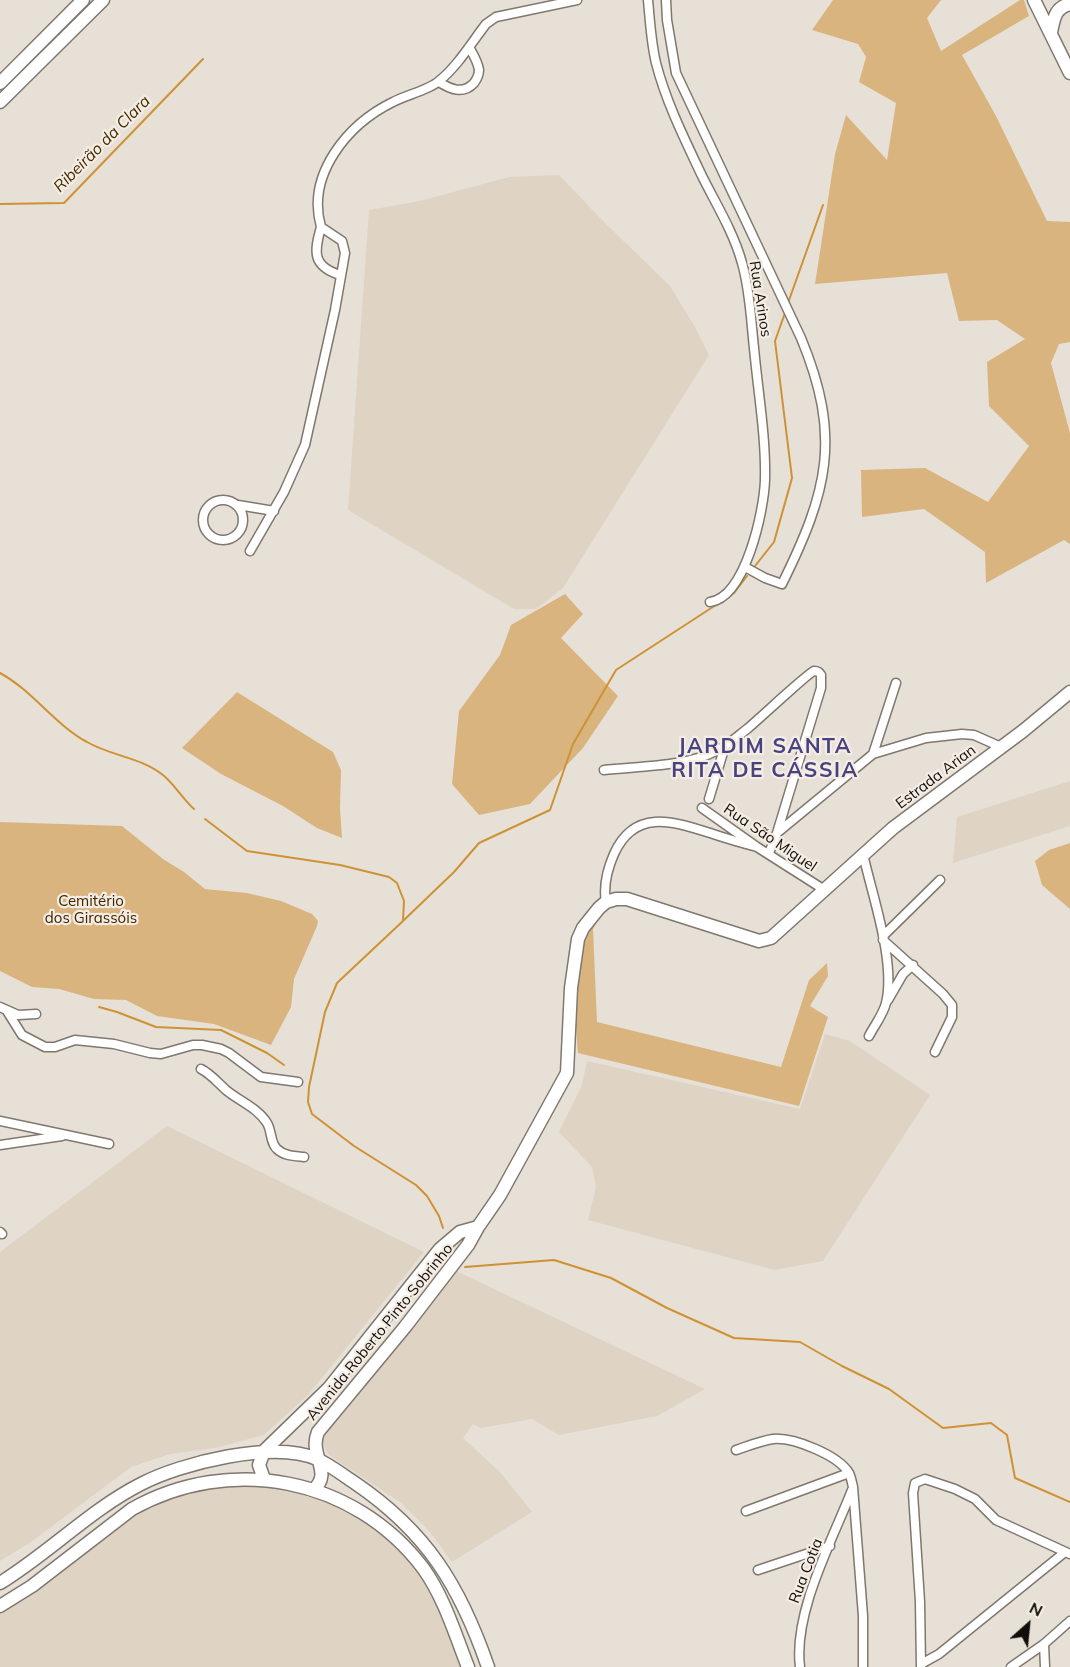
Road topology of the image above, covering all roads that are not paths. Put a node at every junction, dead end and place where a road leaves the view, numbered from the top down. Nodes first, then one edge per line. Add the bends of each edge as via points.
1 (83, 0) edge
2 (103, 0) edge
3 (577, 0) edge
4 (648, 0) edge
5 (666, 0) edge
6 (1034, 0) edge
7 (1070, 4) edge
8 (1051, 32) junction
9 (469, 47) junction
10 (1070, 73) edge
11 (439, 82) junction
12 (0, 83) edge
13 (0, 102) edge
14 (321, 227) junction
15 (340, 275) junction
16 (237, 505) junction
17 (274, 511) junction
18 (250, 550) dead end
19 (745, 567) junction
20 (710, 602) dead end
21 (896, 683) dead end
22 (1070, 692) edge
23 (725, 746) junction
24 (1001, 747) junction
25 (873, 754) junction
26 (604, 770) dead end
27 (709, 799) dead end
28 (702, 808) dead end
29 (777, 833) junction
30 (757, 847) junction
31 (769, 853) junction
32 (863, 854) junction
33 (940, 880) dead end
34 (824, 889) junction
35 (606, 902) junction
36 (883, 938) junction
37 (913, 965) junction
38 (885, 1005) junction
39 (4, 1009) edge
40 (36, 1014) dead end
41 (869, 1036) dead end
42 (935, 1052) dead end
43 (201, 1069) dead end
44 (298, 1082) dead end
45 (0, 1121) edge
46 (67, 1135) junction
47 (109, 1144) dead end
48 (0, 1145) edge
49 (304, 1157) dead end
50 (478, 1227) junction
51 (440, 1248) junction
52 (457, 1260) junction
53 (736, 1450) dead end
54 (264, 1451) junction
55 (316, 1458) junction
56 (849, 1473) junction
57 (264, 1479) junction
58 (361, 1487) junction
59 (853, 1487) junction
60 (313, 1490) junction
61 (351, 1506) junction
62 (746, 1511) dead end
63 (830, 1546) junction
64 (1067, 1553) edge
65 (758, 1570) dead end
66 (0, 1583) edge
67 (0, 1606) edge
68 (1070, 1621) edge
69 (1044, 1644) junction
70 (921, 1665) edge
71 (468, 1667) edge
72 (488, 1667) edge
73 (800, 1667) edge
74 (863, 1667) edge
75 (1011, 1667) edge
76 (1045, 1667) edge

1 - 12 street
2 - 13 street
3 - 9 street via 496,17
4 - 19 street, Rua Arinos via 652,44 664,89 731,235 746,283 765,478
5 - 19 street, Rua Arinos via 676,73 801,338 822,400 825,463 820,491 800,549 782,584
6 - 8 street
7 - 8 street via 1057,12
8 - 10 street
9 - 11 street
9 - 11 street via 478,67 474,82 465,89 454,90
11 - 14 street via 392,102 342,141 320,186
14 - 15 street via 342,241 345,253
14 - 15 street via 315,254 320,264
15 - 17 street via 300,460
16 - 16 street via 224,500 207,507 203,525 210,536 230,540 241,531 244,517
16 - 17 street
17 - 18 street
19 - 20 street, Rua Arinos via 726,593
21 - 25 street
22 - 24 street, Estrada Arian
23 - 26 street via 685,761
23 - 27 street
23 - 29 street via 810,672 819,672 821,688
24 - 25 street via 962,734 926,738
24 - 32 street, Estrada Arian
25 - 29 street
28 - 30 street, Rua São Miguel
29 - 31 street
30 - 31 street, Rua São Miguel
30 - 35 street via 676,823 647,823 634,828 617,847 606,876
31 - 34 street, Rua São Miguel
32 - 34 street, Estrada Arian
32 - 36 street
33 - 36 street
34 - 35 street via 765,941 627,899
35 - 50 street, Avenida Roberto Pinto Sobrinho via 591,916 578,939 567,1073 500,1195
36 - 37 street
36 - 38 street
37 - 38 street via 903,974
37 - 42 street via 952,1005 952,1017
38 - 41 street
39 - 40 street via 25,1016
39 - 44 street via 24,1037 45,1047 84,1040 161,1054 202,1045 221,1049 261,1077
43 - 49 street via 263,1118 278,1150
45 - 46 street
46 - 47 street
46 - 48 street
50 - 51 street, Avenida Roberto Pinto Sobrinho via 459,1232
50 - 52 street, Avenida Roberto Pinto Sobrinho
51 - 52 street
51 - 54 street, Avenida Roberto Pinto Sobrinho via 329,1388
52 - 55 street, Avenida Roberto Pinto Sobrinho via 323,1425 315,1439
53 - 56 street via 788,1439 825,1455
54 - 55 street
54 - 57 street via 259,1465
54 - 66 street via 184,1468 143,1482
55 - 58 street
55 - 60 street, Avenida Roberto Pinto Sobrinho via 322,1478
56 - 59 street
56 - 62 street
57 - 60 street
57 - 67 street via 198,1483 150,1499
58 - 61 street
58 - 72 street via 405,1522 443,1568
59 - 63 street, Rua Cotia
59 - 74 street
60 - 61 street
61 - 71 street via 388,1530 422,1567 437,1589
63 - 65 street
63 - 73 street, Rua Cotia via 803,1619
64 - 70 street
64 - 70 street via 1001,1523 975,1499 937,1482 925,1479 915,1483
68 - 69 street
69 - 75 street
69 - 76 street

